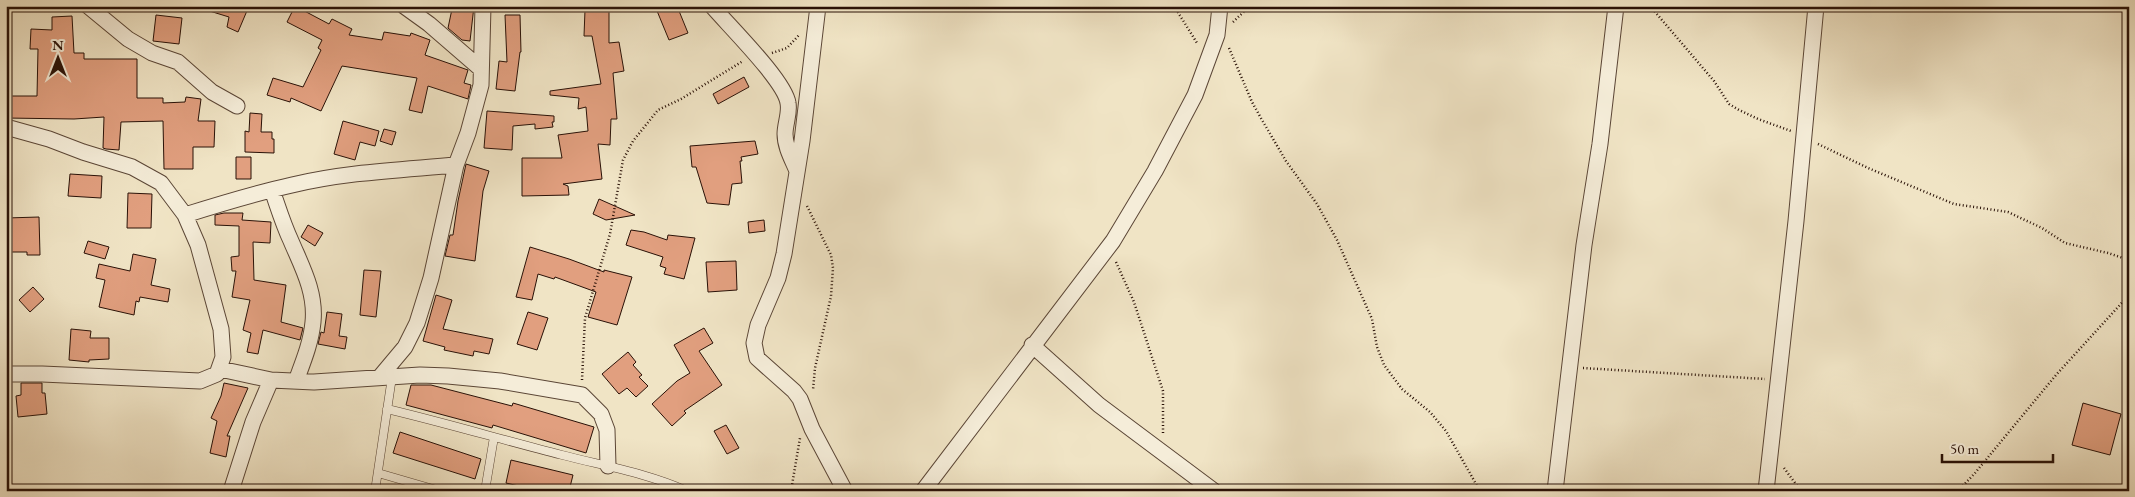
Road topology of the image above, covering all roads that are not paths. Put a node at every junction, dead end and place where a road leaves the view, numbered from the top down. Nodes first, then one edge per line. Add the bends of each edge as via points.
1 (88, 6) edge
2 (404, 6) edge
3 (482, 6) edge
4 (712, 6) edge
5 (818, 6) edge
6 (1220, 6) edge
7 (1616, 6) edge
8 (1816, 6) edge
9 (481, 69) junction
10 (237, 106) dead end
11 (6, 127) edge
12 (456, 165) junction
13 (796, 178) junction
14 (272, 190) junction
15 (185, 215) junction
16 (1032, 345) junction
17 (220, 369) junction
18 (6, 374) edge
19 (385, 377) junction
20 (271, 380) junction
21 (296, 381) junction
22 (388, 408) junction
23 (494, 437) junction
24 (608, 466) junction
25 (378, 473) junction
26 (232, 491) edge
27 (375, 491) edge
28 (440, 491) edge
29 (485, 491) edge
30 (687, 491) edge
31 (845, 491) edge
32 (923, 491) edge
33 (1214, 491) edge
34 (1554, 491) edge
35 (1766, 491) edge

1 - 10 street via 128,39 152,53 178,62 212,92
2 - 9 street
3 - 9 street
4 - 13 street via 776,80 788,103 786,146
5 - 13 street
6 - 16 street via 1217,35 1195,95 1155,171 1109,247
7 - 34 street
8 - 35 street
9 - 12 street via 477,103
11 - 15 street via 146,173 161,183
12 - 14 street via 342,176
12 - 19 street via 417,323
13 - 31 street via 778,278 758,325 754,352 800,399
14 - 15 street
14 - 21 street via 312,295 310,343
15 - 17 street via 198,245 221,329 223,357
16 - 32 street
16 - 33 street via 1099,405
17 - 18 street via 217,374 200,381
17 - 20 street
19 - 21 street via 357,381
19 - 22 lane
19 - 24 street via 420,375 483,379 582,395 601,414 607,430
20 - 21 street
20 - 26 street via 252,422
22 - 23 lane
22 - 25 lane
23 - 24 lane
23 - 29 lane
24 - 30 lane
25 - 27 lane
25 - 28 lane

